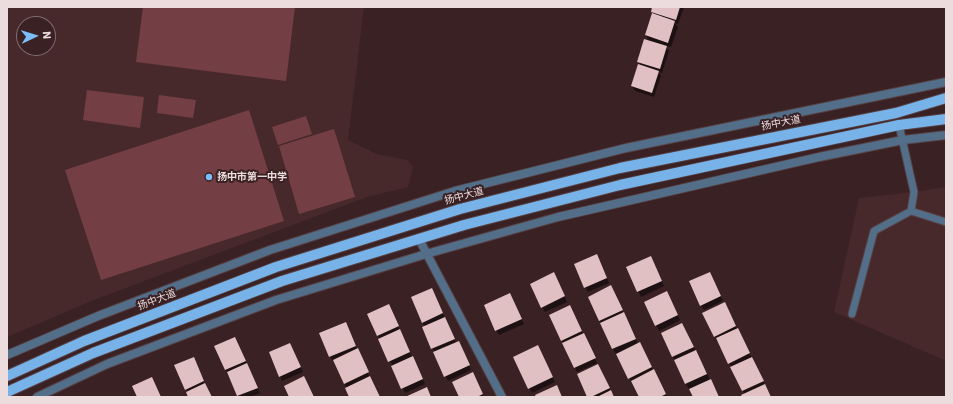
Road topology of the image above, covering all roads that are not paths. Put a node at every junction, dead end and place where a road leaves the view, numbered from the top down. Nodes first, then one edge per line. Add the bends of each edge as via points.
1 (946, 82) edge
2 (946, 98) edge
3 (946, 119) edge
4 (900, 125) junction
5 (946, 135) edge
6 (903, 140) junction
7 (911, 211) junction
8 (946, 222) edge
9 (418, 239) junction
10 (426, 254) junction
11 (852, 314) dead end
12 (7, 355) edge
13 (7, 376) edge
14 (7, 392) edge
15 (37, 397) edge
16 (502, 397) edge

1 - 12 street via 626,148 454,191 270,250 98,316
2 - 13 main road, 扬中大道 via 896,113 620,168 460,209 276,267 84,341
3 - 4 main road
4 - 6 lane
4 - 9 main road via 620,185
5 - 6 street
6 - 7 lane via 914,192
6 - 10 street via 558,218
7 - 8 lane
7 - 11 lane via 874,231
9 - 10 street
9 - 14 main road via 282,281 93,353
10 - 15 street via 276,300 107,364
10 - 16 street

